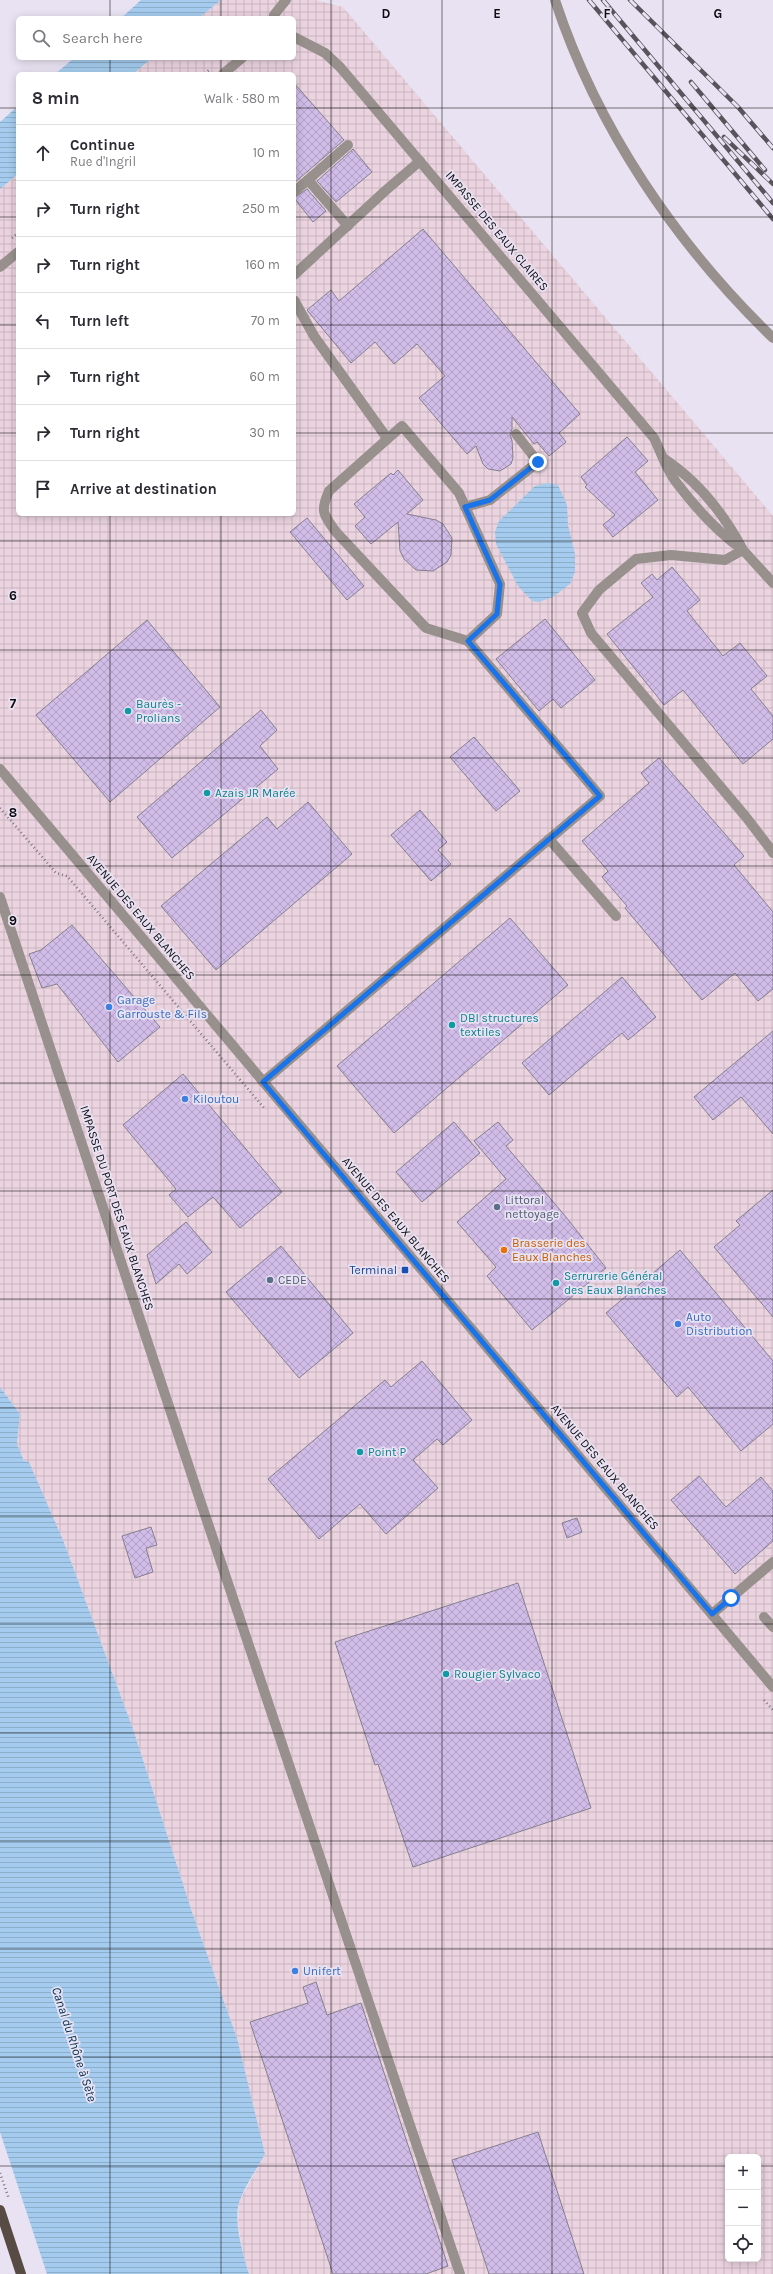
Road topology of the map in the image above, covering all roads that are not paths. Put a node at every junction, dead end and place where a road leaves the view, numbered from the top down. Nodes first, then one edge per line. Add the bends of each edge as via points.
1 (286, 0) edge
2 (555, 0) edge
3 (274, 16) edge
4 (296, 38) edge
5 (240, 60) edge
6 (225, 72) edge
7 (348, 145) dead end
8 (420, 161) junction
9 (308, 180) junction
10 (296, 190) edge
11 (348, 226) junction
12 (16, 254) edge
13 (0, 267) edge
14 (296, 274) edge
15 (296, 304) edge
16 (773, 338) edge
17 (516, 434) dead end
18 (387, 438) junction
19 (465, 507) junction
20 (743, 550) junction
21 (773, 583) edge
22 (468, 641) junction
23 (0, 769) edge
24 (549, 839) junction
25 (772, 852) edge
26 (0, 897) edge
27 (616, 916) dead end
28 (263, 1082) junction
29 (773, 1562) edge
30 (712, 1614) junction
31 (764, 1617) dead end
32 (773, 1627) edge
33 (773, 1687) edge
34 (0, 2210) edge
35 (21, 2274) edge
36 (460, 2274) edge

1 - 3 street
2 - 16 street via 568,38 608,124 673,225 742,308
4 - 8 street, IMPASSE DES EAUX CLAIRES via 325,53 340,67
5 - 6 street
7 - 9 street
8 - 11 street
8 - 20 street, IMPASSE DES EAUX CLAIRES via 654,438 675,481 723,536
9 - 10 street
9 - 11 street
11 - 14 street
12 - 13 street
15 - 18 street via 314,336
17 - 19 street via 538,462 490,500
18 - 19 street via 402,426 459,493
18 - 22 street via 329,491 323,506 326,519 426,628
19 - 22 street via 500,584 497,614
20 - 21 street, IMPASSE DES EAUX CLAIRES
20 - 25 street via 725,560 670,556 636,559 600,590 582,613 591,633 746,817
22 - 24 street via 600,796
23 - 28 street, AVENUE DES EAUX BLANCHES
24 - 27 street
24 - 28 street
26 - 36 street, IMPASSE DU PORT DES EAUX BLANCHES
28 - 30 street, AVENUE DES EAUX BLANCHES
29 - 30 street
30 - 33 street, AVENUE DES EAUX BLANCHES
31 - 32 street
34 - 35 main road

